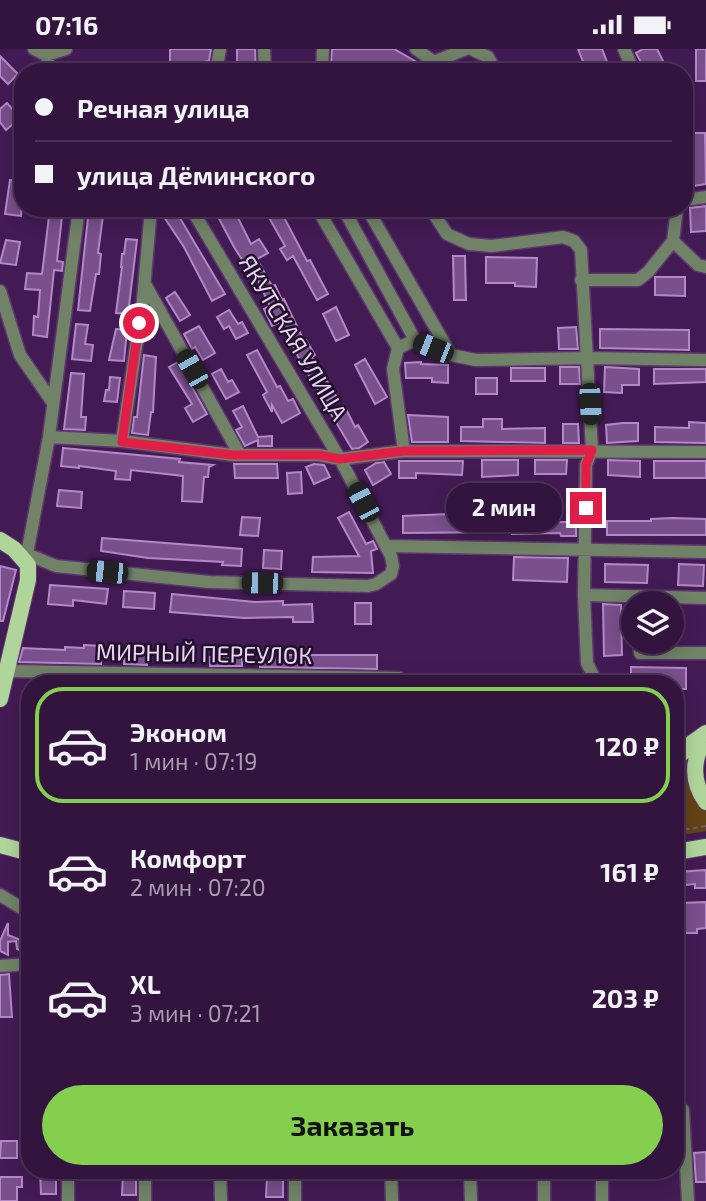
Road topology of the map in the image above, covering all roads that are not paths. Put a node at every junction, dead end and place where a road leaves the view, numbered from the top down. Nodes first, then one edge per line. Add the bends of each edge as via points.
1 (66, 49) edge
2 (416, 49) edge
3 (469, 49) edge
4 (40, 52) edge
5 (427, 63) edge
6 (439, 63) edge
7 (491, 63) edge
8 (78, 217) edge
9 (150, 217) edge
10 (196, 217) edge
11 (322, 217) edge
12 (347, 217) edge
13 (372, 217) edge
14 (436, 217) edge
15 (445, 217) edge
16 (676, 217) edge
17 (454, 239) junction
18 (673, 241) junction
19 (704, 267) edge
20 (582, 280) junction
21 (145, 283) junction
22 (0, 291) edge
23 (415, 340) junction
24 (398, 348) junction
25 (452, 355) junction
26 (588, 358) junction
27 (706, 360) edge
28 (53, 403) junction
29 (49, 437) junction
30 (122, 442) junction
31 (592, 450) junction
32 (404, 451) junction
33 (706, 452) edge
34 (240, 455) junction
35 (340, 459) junction
36 (386, 546) junction
37 (10, 547) edge
38 (586, 551) junction
39 (706, 552) edge
40 (584, 595) junction
41 (621, 598) edge
42 (684, 598) edge
43 (706, 598) edge
44 (6, 649) edge
45 (684, 653) edge
46 (706, 653) edge
47 (8, 671) junction
48 (231, 675) edge
49 (593, 675) edge
50 (0, 699) edge
51 (706, 736) edge
52 (684, 751) edge
53 (706, 802) edge
54 (0, 845) edge
55 (706, 847) edge
56 (21, 851) edge
57 (684, 851) edge
58 (0, 895) edge
59 (21, 908) edge
60 (21, 965) edge
61 (0, 966) edge
62 (684, 1140) edge
63 (68, 1179) edge
64 (145, 1179) edge
65 (220, 1179) edge
66 (295, 1179) edge
67 (391, 1179) edge
68 (470, 1179) edge
69 (544, 1179) edge
70 (602, 1179) edge
71 (68, 1201) edge
72 (145, 1201) edge
73 (221, 1201) edge
74 (295, 1201) edge
75 (391, 1201) edge
76 (471, 1201) edge
77 (544, 1201) edge
78 (603, 1201) edge
79 (688, 1201) edge

1 - 4 street
2 - 5 street
3 - 6 street
3 - 7 street
8 - 28 street
9 - 21 street
10 - 35 street, ЯКУТСКАЯ УЛИЦА
11 - 24 street
12 - 23 street
13 - 25 street
14 - 17 street
15 - 17 street
16 - 18 street
17 - 20 street via 492,246 562,237 581,250
18 - 19 street
18 - 20 street via 638,280
20 - 26 street
21 - 30 street
21 - 34 street
22 - 28 street via 20,355
23 - 24 street
23 - 25 street
24 - 32 street via 393,369
25 - 26 street via 476,360
26 - 27 street
26 - 31 street
28 - 29 street
29 - 30 street
29 - 37 street
30 - 34 street
31 - 32 street
31 - 33 street
31 - 38 street via 586,465
32 - 35 street
34 - 35 street
35 - 36 street, ЯКУТСКАЯ УЛИЦА
36 - 37 street, ЯКУТСКАЯ УЛИЦА via 391,574 368,586 209,582 56,566
36 - 38 street
37 - 44 main road via 28,565 28,580
38 - 39 street
38 - 40 street
40 - 41 street
40 - 49 street via 587,663
42 - 43 street
44 - 47 main road
45 - 46 street
47 - 48 street, МИРНЫЙ ПЕРЕУЛОК
47 - 50 main road
51 - 52 main road
51 - 53 main road via 695,778
54 - 56 main road
55 - 57 main road
58 - 59 street
60 - 61 street
62 - 79 street
63 - 71 street
64 - 72 street
65 - 73 street
66 - 74 street
67 - 75 street
68 - 76 street
69 - 77 street
70 - 78 street

